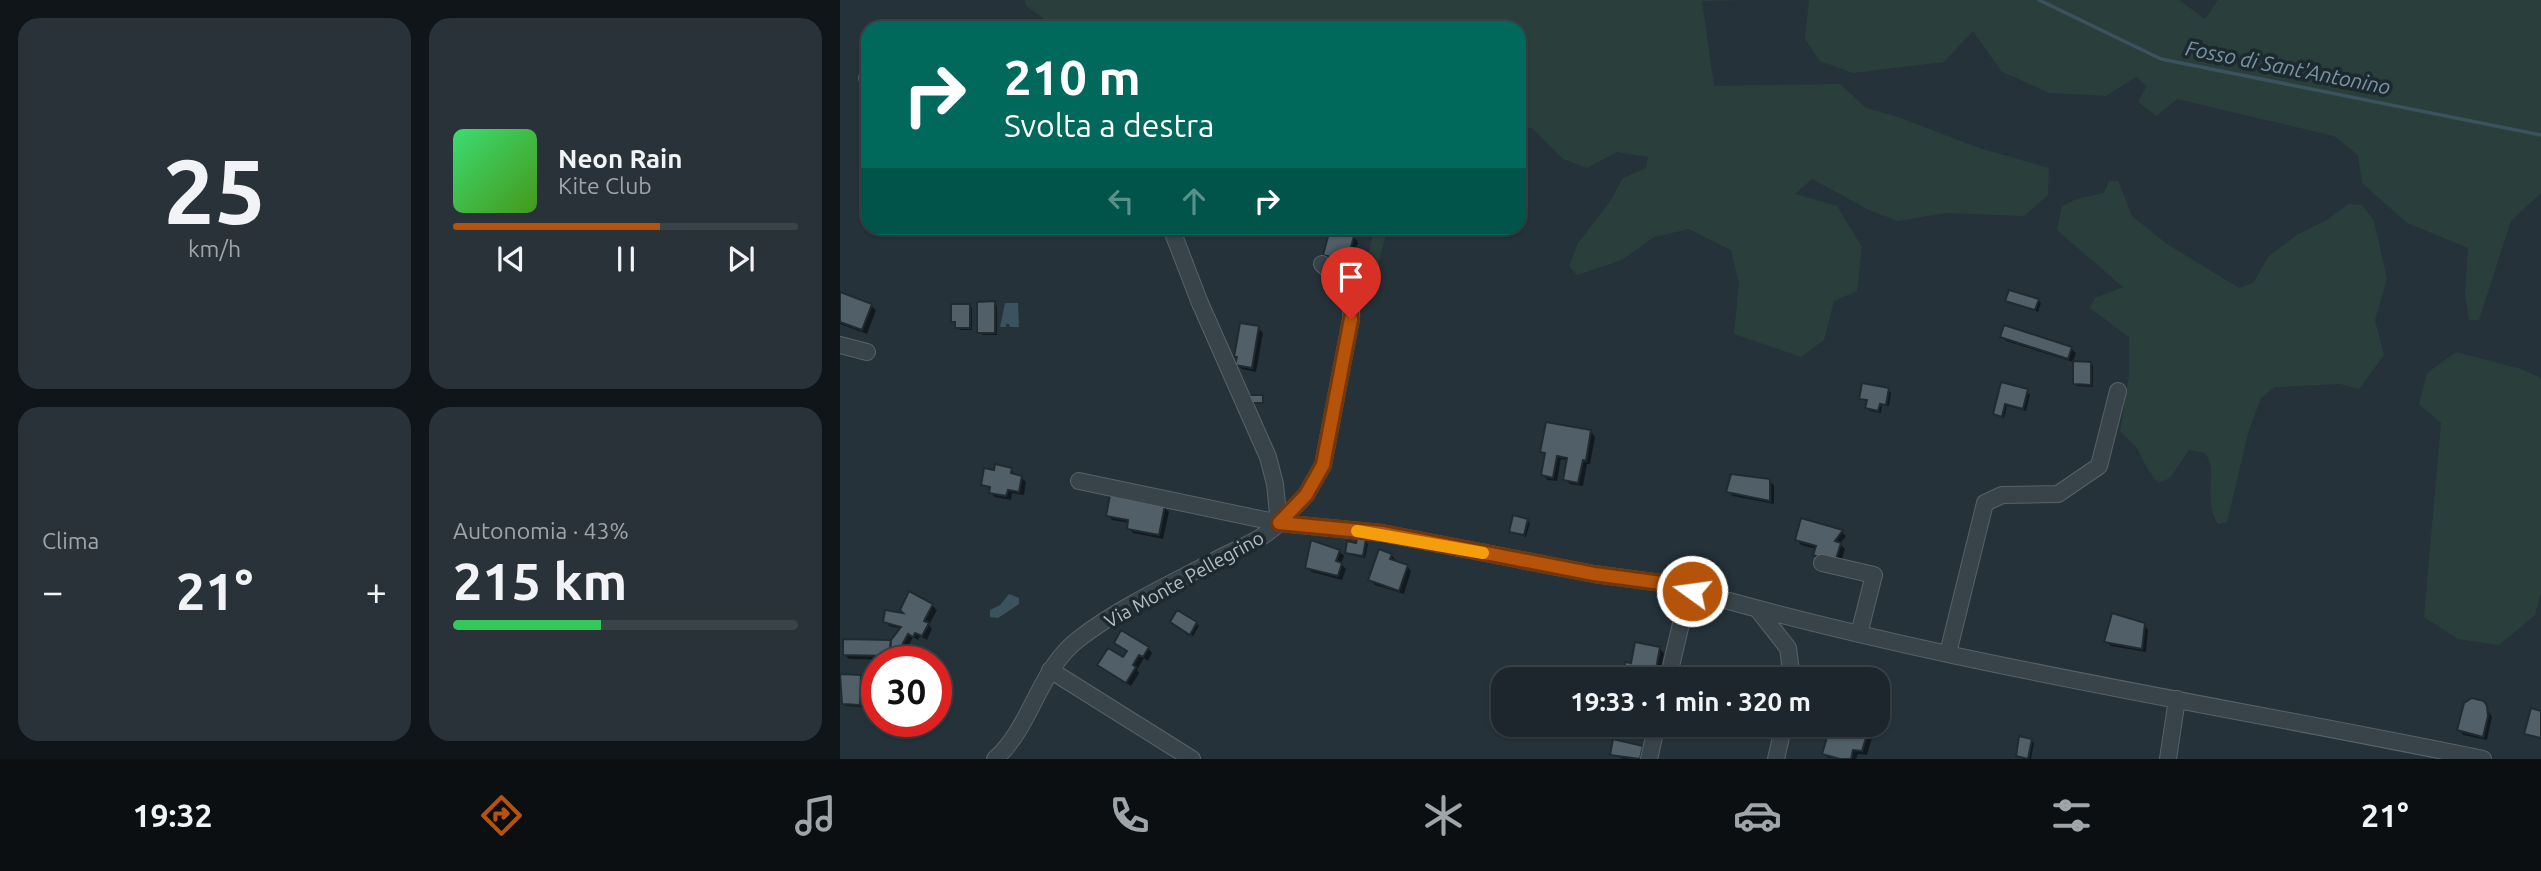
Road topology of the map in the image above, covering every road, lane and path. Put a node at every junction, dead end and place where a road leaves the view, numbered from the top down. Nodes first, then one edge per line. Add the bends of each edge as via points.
1 (1174, 235) edge
2 (1322, 264) dead end
3 (840, 345) edge
4 (867, 352) dead end
5 (2118, 391) dead end
6 (1079, 481) dead end
7 (1279, 523) junction
8 (1822, 563) dead end
9 (1669, 584) junction
10 (1758, 610) junction
11 (1859, 634) junction
12 (1948, 653) junction
13 (1671, 667) edge
14 (1790, 667) edge
15 (1050, 670) junction
16 (2177, 699) junction
17 (1654, 737) edge
18 (1781, 737) edge
19 (995, 759) edge
20 (1192, 759) edge
21 (1649, 759) edge
22 (1776, 759) edge
23 (2168, 759) edge
24 (2483, 759) edge

1 - 7 street via 1268,457
2 - 7 street via 1346,288 1351,319 1323,465 1306,495
3 - 4 street
5 - 12 street via 2099,466 2058,494 2002,495 1985,503
6 - 7 street
7 - 9 street, Via Monte Pellegrino via 1382,533
7 - 15 street, Via Monte Pellegrino via 1261,538 1084,635
8 - 11 street via 1874,575
9 - 10 street, Via Monte Pellegrino
9 - 13 street via 1684,611
10 - 11 street, Via Monte Pellegrino
10 - 14 street via 1788,648
11 - 12 street, Via Monte Pellegrino
12 - 16 street, Via Monte Pellegrino
15 - 19 street, Via Monte Pellegrino via 1014,738
15 - 20 street
16 - 23 street
16 - 24 street, Via Monte Pellegrino
17 - 21 street
18 - 22 street

